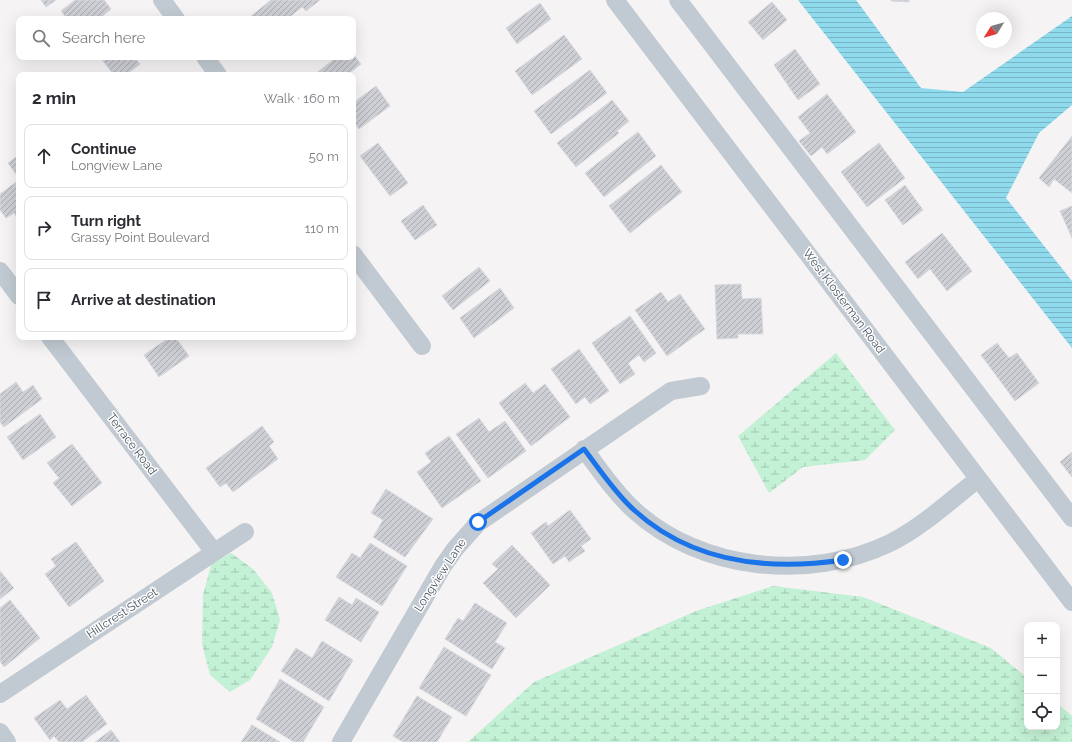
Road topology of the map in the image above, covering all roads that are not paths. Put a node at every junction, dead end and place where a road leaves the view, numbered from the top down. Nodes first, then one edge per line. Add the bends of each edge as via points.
1 (162, 0) edge
2 (615, 0) edge
3 (678, 0) edge
4 (174, 16) edge
5 (207, 60) edge
6 (216, 72) edge
7 (356, 258) edge
8 (0, 271) edge
9 (16, 292) edge
10 (52, 340) edge
11 (422, 346) dead end
12 (701, 386) dead end
13 (584, 449) junction
14 (978, 479) junction
15 (1072, 518) edge
16 (245, 532) dead end
17 (214, 552) junction
18 (1072, 602) edge
19 (0, 694) edge
20 (0, 732) edge
21 (7, 742) edge
22 (341, 742) edge

1 - 4 street
2 - 14 street, West Klosterman Road
3 - 15 street
5 - 6 street
7 - 11 street
8 - 9 street
10 - 17 street, Terrace Road
12 - 13 street, Longview Lane via 671,391
13 - 14 street via 625,502 666,534 693,548 713,554 772,565 843,560 890,543 906,534
13 - 22 street, Longview Lane via 478,522 467,534 443,566
14 - 18 street, West Klosterman Road
16 - 17 street, Hillcrest Street
17 - 19 street, Hillcrest Street
20 - 21 street

